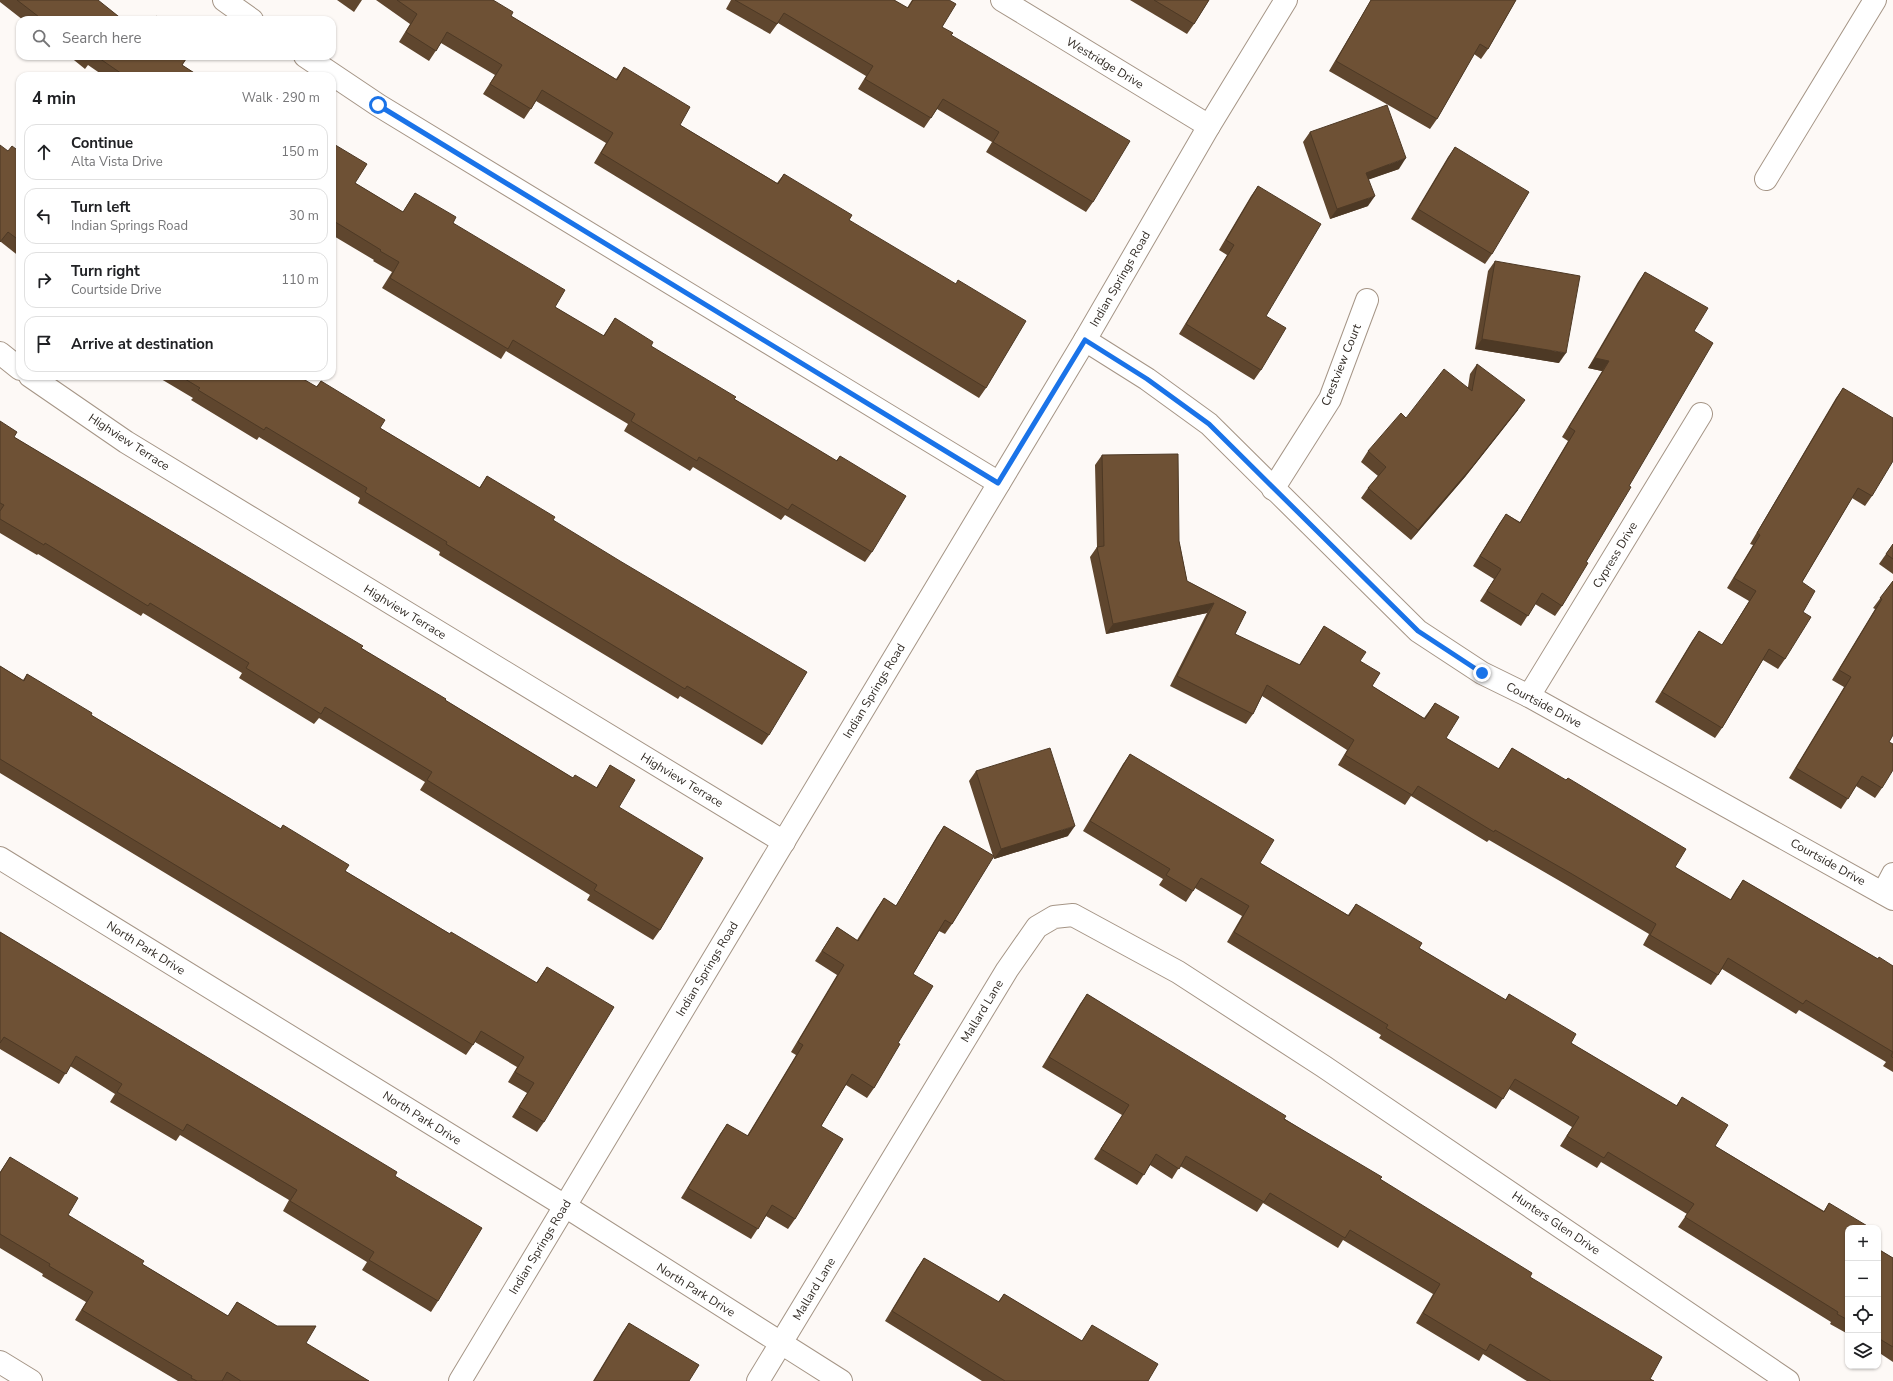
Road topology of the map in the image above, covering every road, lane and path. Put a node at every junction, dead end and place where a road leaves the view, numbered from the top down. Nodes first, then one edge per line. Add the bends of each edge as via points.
1 (224, 0) edge
2 (1002, 0) edge
3 (1286, 0) edge
4 (1875, 0) edge
5 (246, 16) edge
6 (311, 60) edge
7 (329, 72) edge
8 (336, 77) edge
9 (1209, 126) junction
10 (1766, 179) dead end
11 (1367, 300) dead end
12 (1085, 340) junction
13 (0, 353) edge
14 (16, 366) edge
15 (36, 380) edge
16 (1701, 414) dead end
17 (998, 483) junction
18 (1273, 489) junction
19 (1529, 696) junction
20 (784, 842) junction
21 (0, 858) edge
22 (1890, 888) edge
23 (1323, 1066) joint
24 (565, 1206) junction
25 (781, 1343) junction
26 (0, 1362) edge
27 (31, 1381) edge
28 (460, 1381) edge
29 (758, 1381) edge
30 (841, 1381) edge
31 (1788, 1381) edge

1 - 5 street
2 - 9 street, Westridge Drive
3 - 9 street, Indian Springs Road
4 - 10 street
6 - 7 street
8 - 17 street via 378,105
9 - 12 street, Indian Springs Road
11 - 18 street, Crestview Court via 1330,399
12 - 17 street, Indian Springs Road
12 - 18 street, Courtside Drive via 1147,379 1209,424
13 - 14 street
15 - 20 street, Highview Terrace via 126,442
16 - 19 street, Cypress Drive
17 - 20 street, Indian Springs Road
18 - 19 street, Courtside Drive via 1418,631 1482,673
19 - 22 street, Courtside Drive
20 - 24 street, Indian Springs Road
21 - 24 street, North Park Drive
23 - 25 street, Mallard Lane via 1178,972 1073,916 1054,917 1037,927 1007,970
23 - 31 street, Hunters Glen Drive
24 - 25 street, North Park Drive
24 - 28 street, Indian Springs Road
25 - 29 street, Mallard Lane
25 - 30 street, North Park Drive
26 - 27 street

